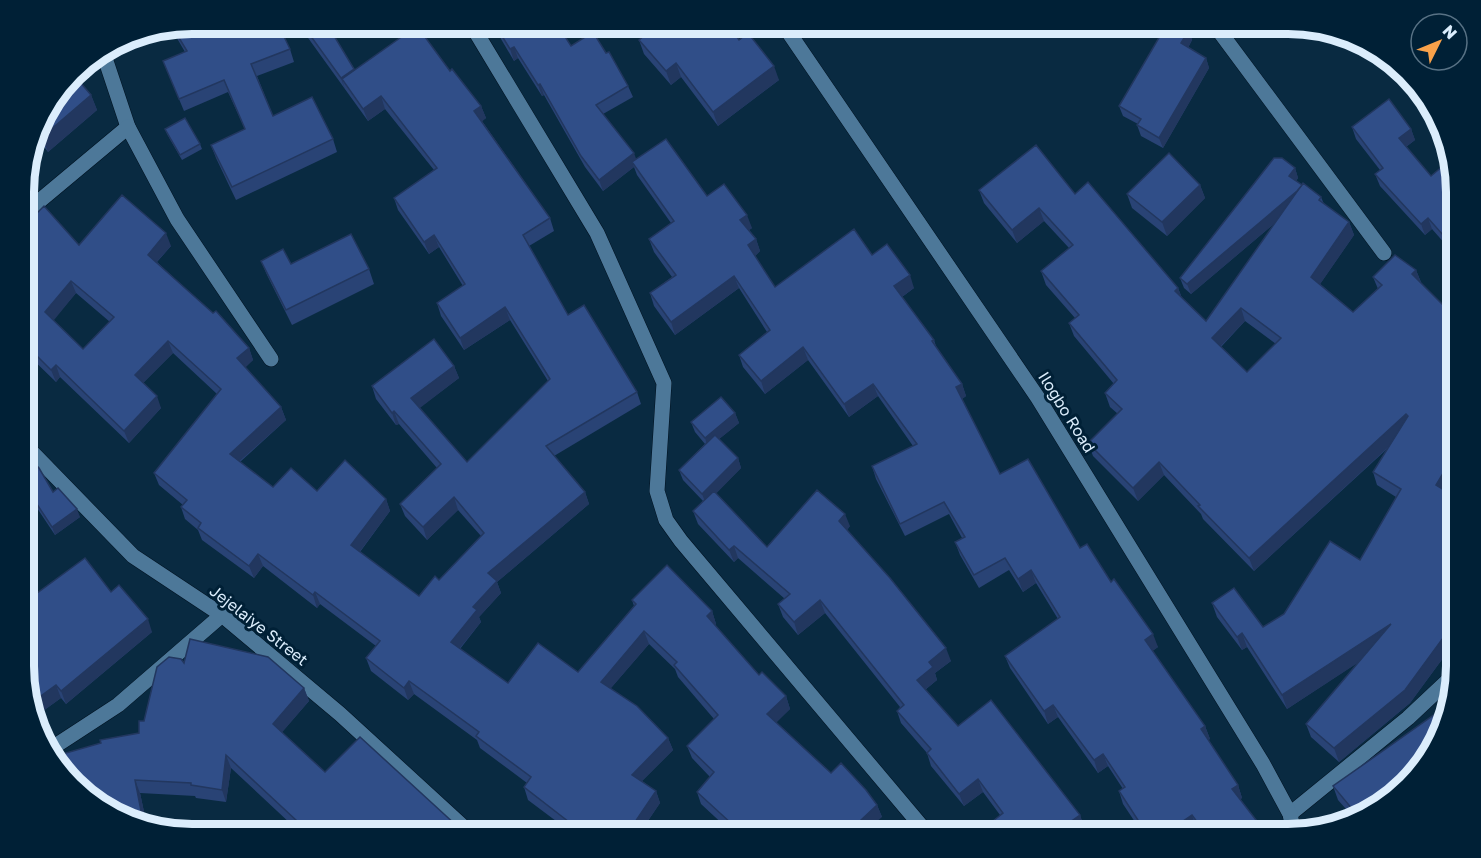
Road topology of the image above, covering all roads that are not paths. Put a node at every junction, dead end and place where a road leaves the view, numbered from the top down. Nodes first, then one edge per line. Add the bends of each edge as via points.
1 (477, 34) edge
2 (790, 34) edge
3 (1221, 34) edge
4 (106, 60) edge
5 (128, 127) junction
6 (34, 205) edge
7 (1384, 253) dead end
8 (271, 359) dead end
9 (34, 454) edge
10 (222, 615) junction
11 (1445, 683) edge
12 (57, 745) edge
13 (1290, 814) junction
14 (919, 823) edge
15 (1292, 823) edge
16 (460, 824) edge

1 - 14 street via 597,233 664,383 657,491 666,520
2 - 13 street, Ilogbo Road via 1038,398
3 - 7 street
4 - 5 street
5 - 6 street
5 - 8 street via 177,219
9 - 10 street, Jejelaiye Street via 133,556
10 - 12 street via 118,705
10 - 16 street, Jejelaiye Street via 340,714
11 - 13 street
13 - 15 street, Ilogbo Road

